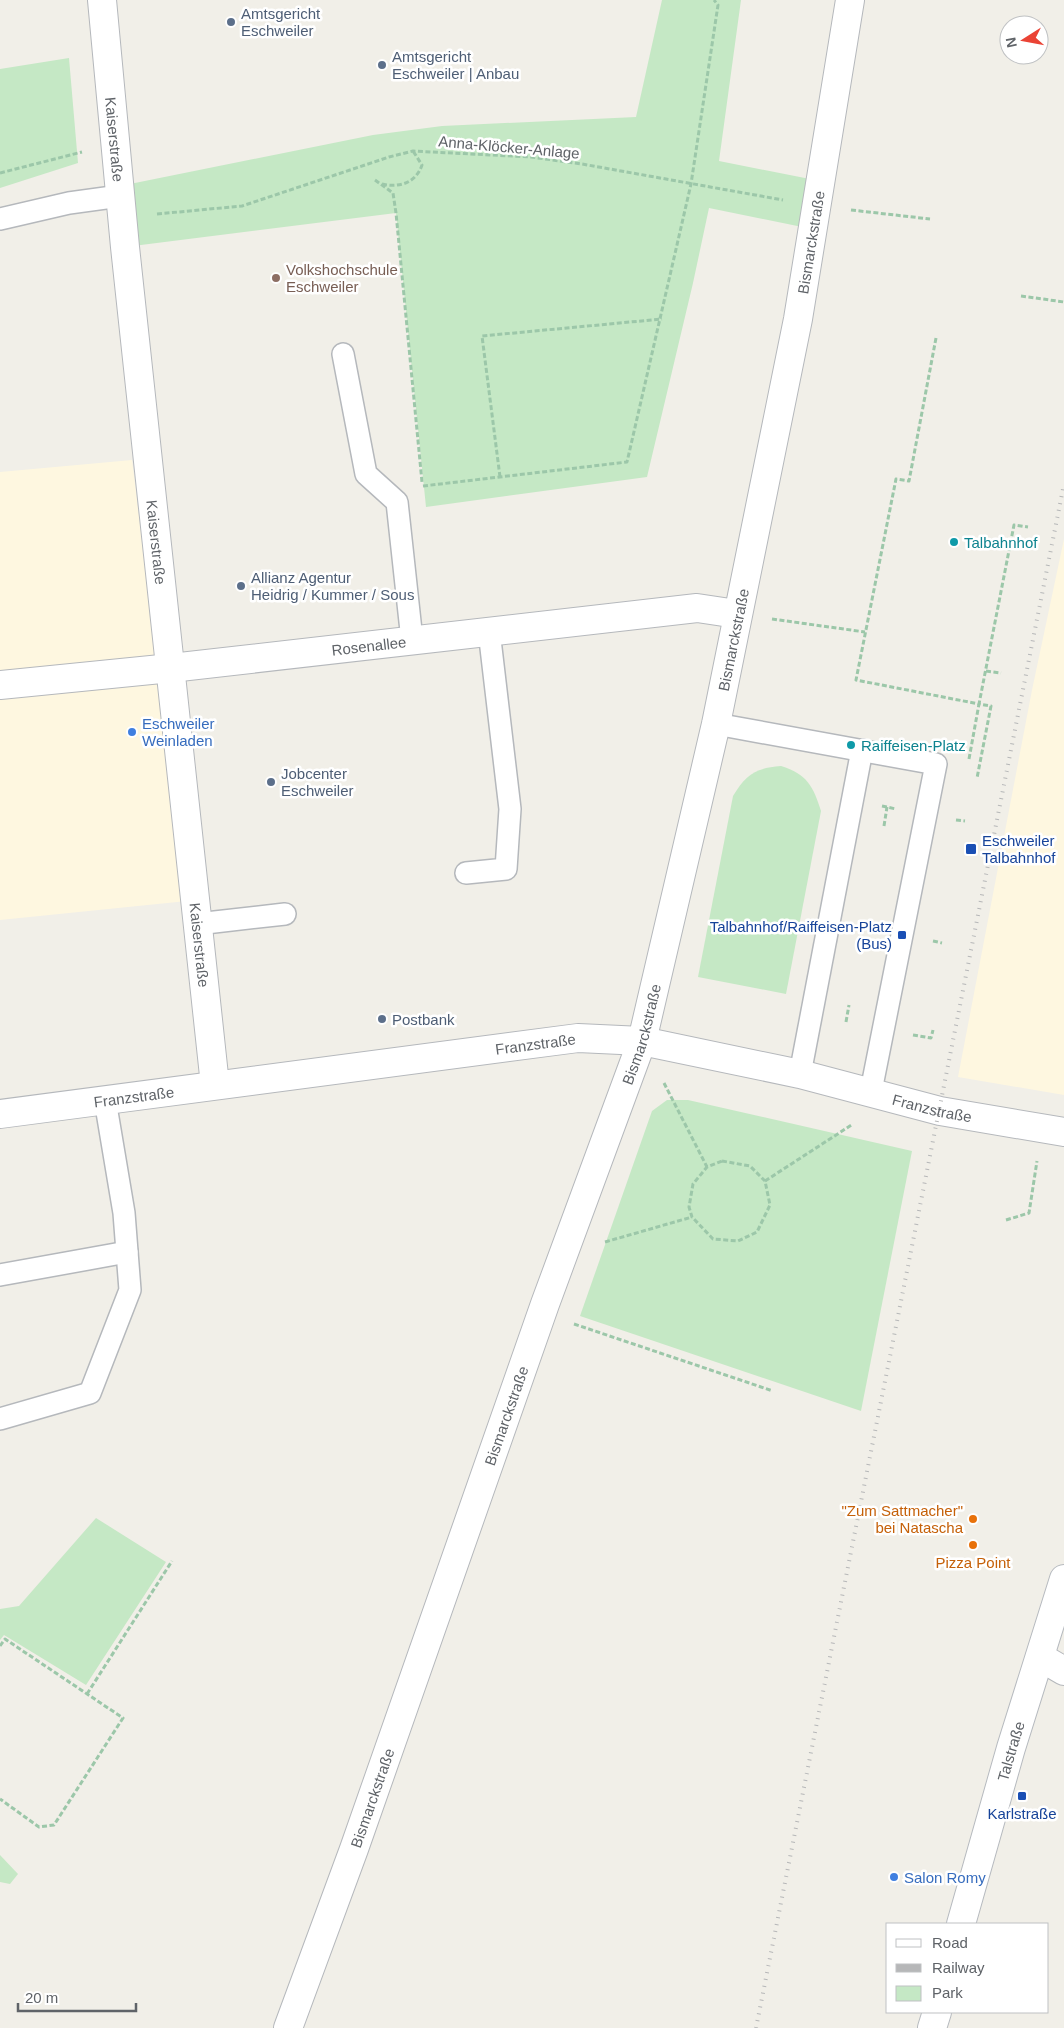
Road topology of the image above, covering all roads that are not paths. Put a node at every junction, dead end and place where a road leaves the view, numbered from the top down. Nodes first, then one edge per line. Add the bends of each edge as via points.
1 (102, 0) edge
2 (850, 0) edge
3 (121, 207) junction
4 (0, 219) edge
5 (343, 354) dead end
6 (737, 614) junction
7 (489, 631) junction
8 (412, 640) junction
9 (171, 668) junction
10 (0, 685) edge
11 (716, 724) junction
12 (862, 750) junction
13 (466, 873) dead end
14 (285, 914) dead end
15 (196, 924) junction
16 (642, 1040) junction
17 (800, 1074) junction
18 (215, 1085) junction
19 (882, 1095) junction
20 (105, 1100) junction
21 (0, 1114) edge
22 (1054, 1131) edge
23 (127, 1252) junction
24 (0, 1275) edge
25 (0, 1419) edge
26 (1064, 1579) edge
27 (1040, 1657) junction
28 (1064, 1672) edge
29 (961, 1923) edge
30 (937, 2013) edge
31 (288, 2028) edge
32 (932, 2028) edge

1 - 3 street, Kaiserstraße
2 - 6 street, Bismarckstraße via 798,319
3 - 4 lane via 69,203
3 - 9 street, Kaiserstraße
5 - 8 lane via 366,474 397,502
6 - 7 street, Rosenallee via 696,608
6 - 11 street, Bismarckstraße
7 - 8 street, Rosenallee
7 - 13 lane via 510,809 506,869
8 - 9 street, Rosenallee
9 - 10 street, Rosenallee
9 - 15 street, Kaiserstraße
11 - 12 lane
11 - 16 street, Bismarckstraße
12 - 17 lane
12 - 19 lane via 936,764
14 - 15 lane
15 - 18 street, Kaiserstraße
16 - 17 street, Franzstraße
16 - 18 street, Franzstraße via 578,1038
16 - 31 street, Bismarckstraße
17 - 19 street, Franzstraße
18 - 20 street, Franzstraße
19 - 22 street, Franzstraße via 940,1111
20 - 21 street, Franzstraße
20 - 23 lane via 124,1213
23 - 24 lane
23 - 25 lane via 130,1290 90,1393
26 - 27 street, Talstraße
27 - 28 street
27 - 29 street, Talstraße
30 - 32 street

